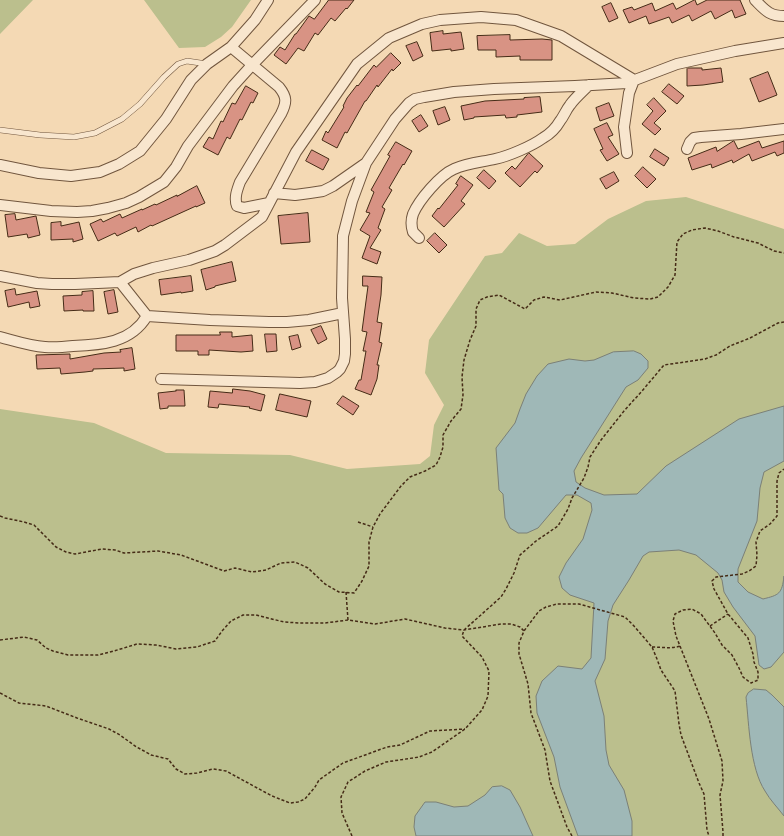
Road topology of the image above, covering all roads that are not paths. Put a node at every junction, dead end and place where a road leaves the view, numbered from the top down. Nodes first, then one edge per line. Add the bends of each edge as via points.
1 (268, 0) edge
2 (315, 0) edge
3 (756, 0) edge
4 (784, 16) edge
5 (784, 43) edge
6 (231, 47) junction
7 (207, 64) junction
8 (252, 65) junction
9 (634, 80) junction
10 (589, 86) junction
11 (784, 129) edge
12 (0, 130) edge
13 (687, 149) dead end
14 (627, 153) dead end
15 (366, 163) junction
16 (0, 166) edge
17 (274, 193) junction
18 (269, 203) junction
19 (0, 205) edge
20 (419, 238) dead end
21 (0, 276) edge
22 (120, 282) junction
23 (343, 313) junction
24 (147, 316) junction
25 (0, 337) edge
26 (161, 379) dead end

1 - 6 street via 255,20
2 - 8 street
3 - 4 street via 772,15
5 - 9 street via 678,64
6 - 7 street
6 - 8 street
7 - 12 lane via 187,60 178,64 122,119 95,133 74,137
7 - 16 street via 190,80 166,119 140,151 119,164 100,172 71,176
8 - 18 street via 284,92 286,100 285,107 240,182 235,202 237,206 244,208
8 - 19 street via 233,86 164,182 139,197 108,208 77,212
9 - 10 street via 627,83
9 - 14 street via 629,93 624,127
9 - 17 street via 561,36 516,20 481,17 422,24 389,38 357,64 296,152
10 - 15 street via 494,89 454,92 415,99 395,119
10 - 20 street via 571,104 550,134 541,140 497,158 452,169 440,179 418,204 413,215 412,232
11 - 13 street via 694,138
15 - 17 street via 323,191 295,195
15 - 23 street via 343,236
17 - 18 street
18 - 22 street via 262,217 215,251 134,274
21 - 22 street via 52,284
22 - 24 street
23 - 24 street via 298,321 268,322
23 - 26 street via 344,361 340,369 328,378 300,383
24 - 25 street via 138,327 120,339 96,345 46,347

